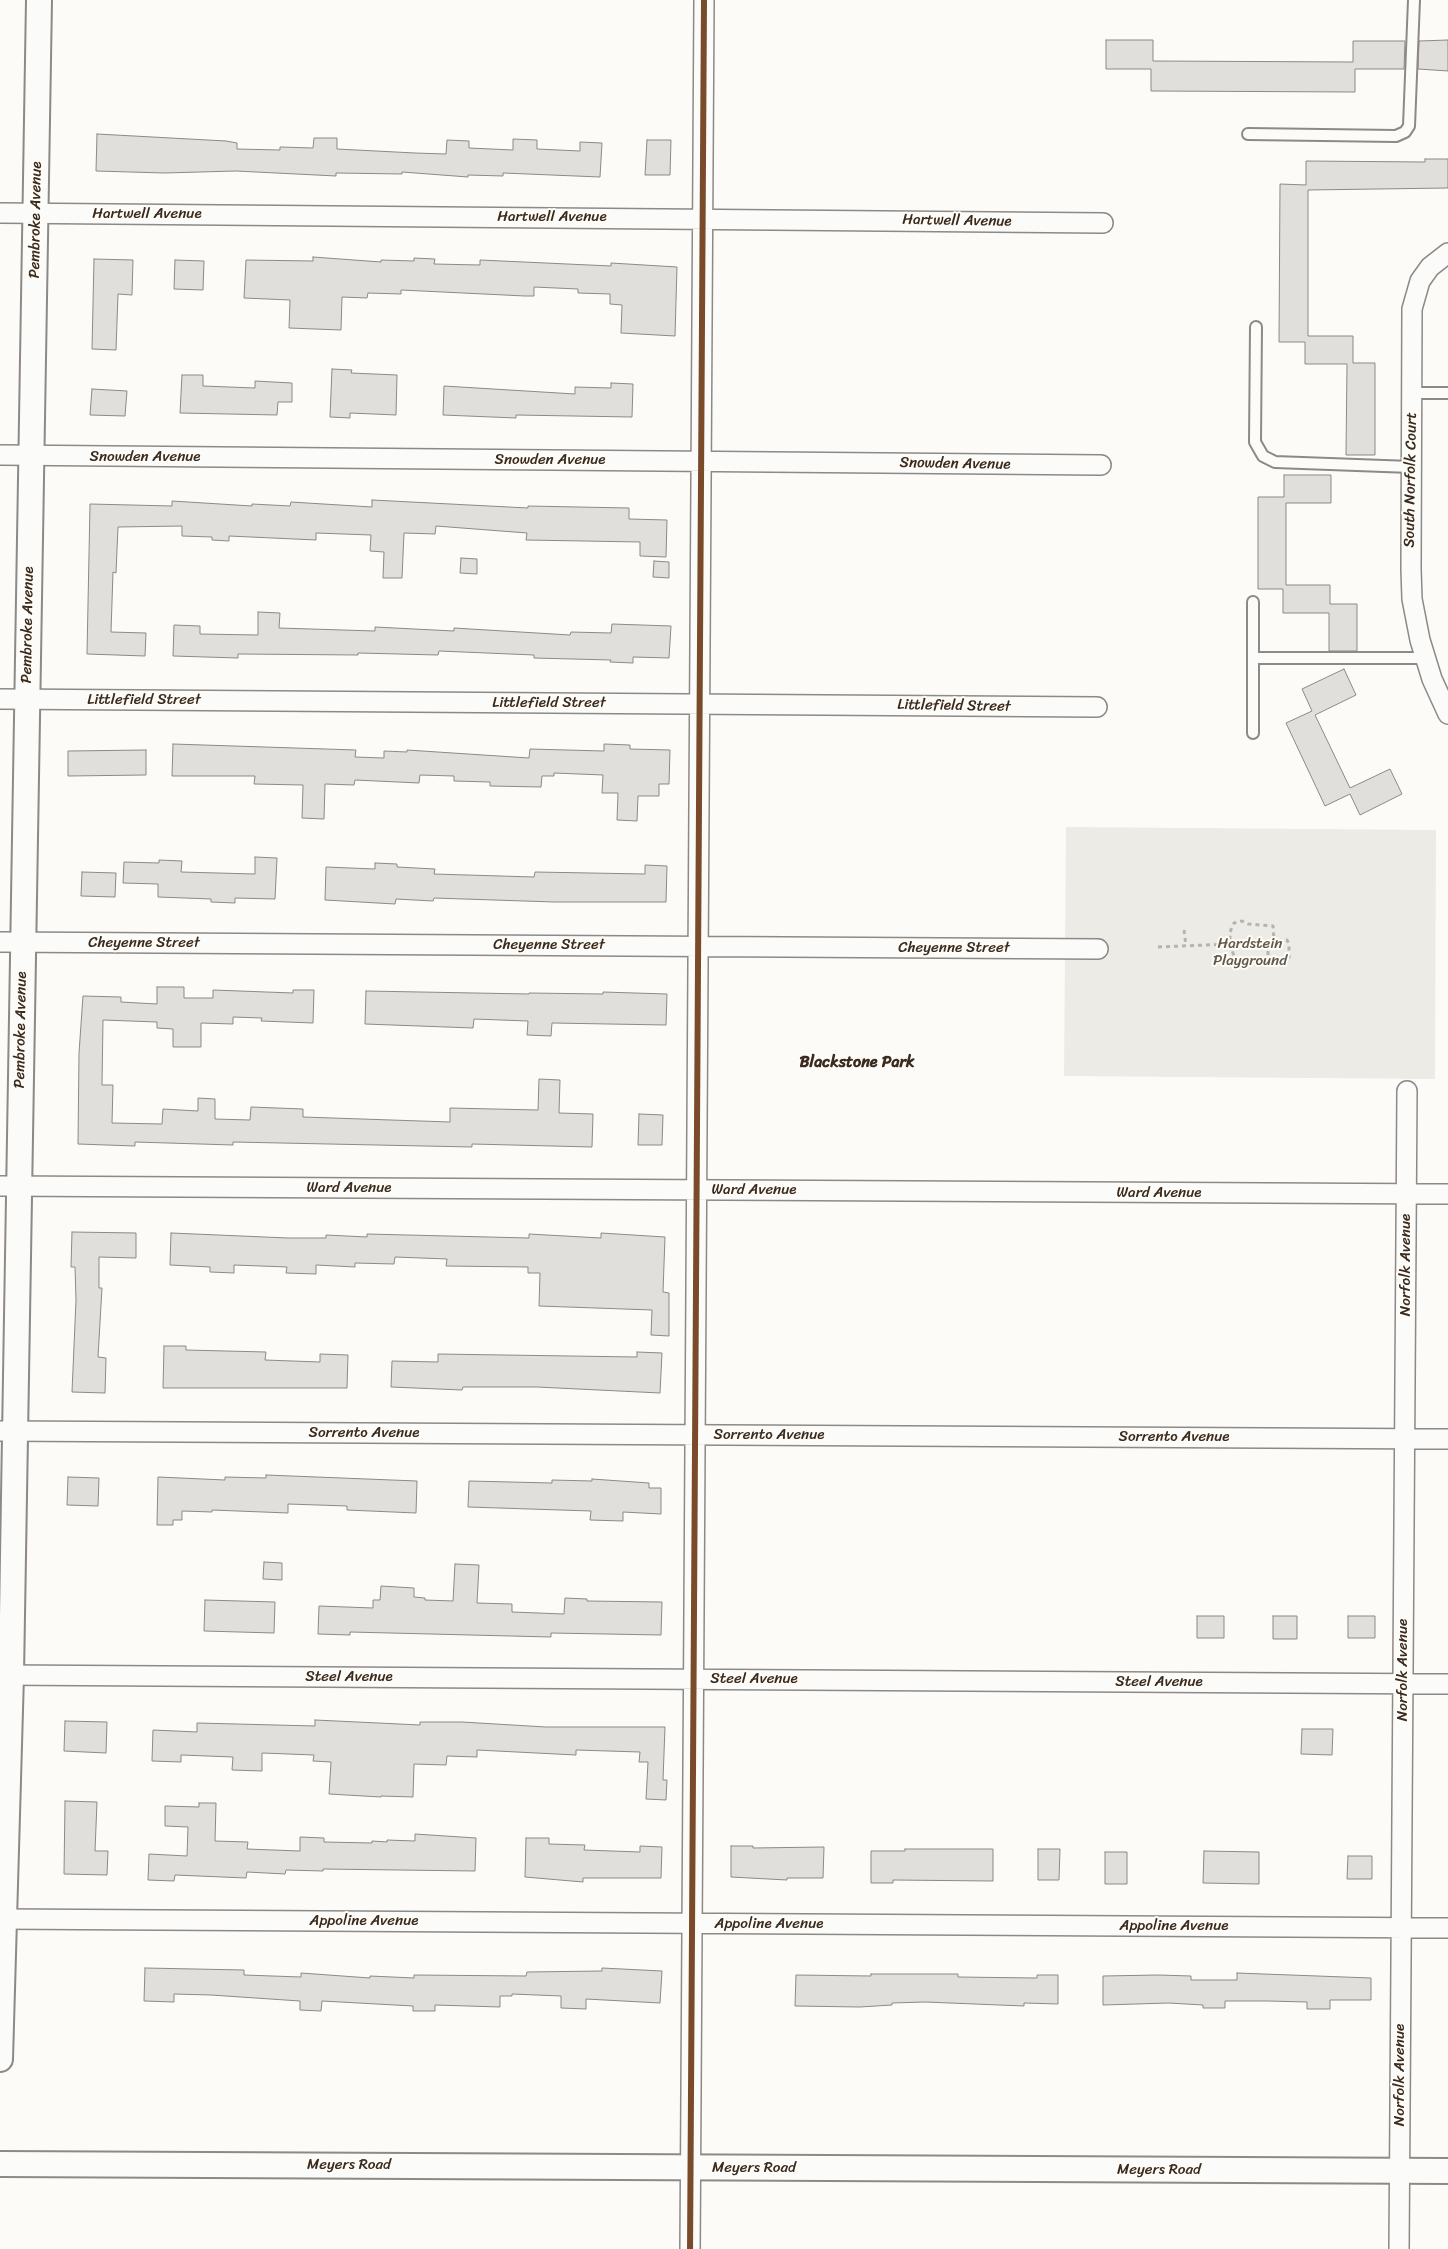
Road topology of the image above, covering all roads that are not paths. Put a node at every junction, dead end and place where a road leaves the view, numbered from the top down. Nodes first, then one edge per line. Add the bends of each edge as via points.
1 (39, 0) edge
2 (704, 0) edge
3 (1414, 0) edge
4 (1248, 134) dead end
5 (0, 213) edge
6 (36, 213) junction
7 (703, 218) junction
8 (1103, 223) dead end
9 (1448, 253) edge
10 (1256, 326) dead end
11 (1412, 393) junction
12 (1448, 394) edge
13 (0, 455) edge
14 (32, 456) junction
15 (701, 461) junction
16 (1101, 465) dead end
17 (1411, 467) junction
18 (1253, 602) dead end
19 (1253, 658) junction
20 (1426, 658) junction
21 (0, 699) edge
22 (27, 699) junction
23 (700, 704) junction
24 (1446, 705) edge
25 (1097, 708) dead end
26 (1253, 733) dead end
27 (11, 942) edge
28 (698, 946) junction
29 (1098, 950) dead end
30 (1407, 1092) dead end
31 (9, 1186) edge
32 (697, 1190) junction
33 (1406, 1194) junction
34 (1448, 1194) edge
35 (7, 1431) edge
36 (695, 1434) junction
37 (1405, 1439) junction
38 (1448, 1439) edge
39 (5, 1675) edge
40 (694, 1679) junction
41 (1403, 1684) junction
42 (1448, 1684) edge
43 (2, 1919) edge
44 (692, 1923) junction
45 (1402, 1928) junction
46 (1448, 1928) edge
47 (0, 2059) edge
48 (0, 2164) edge
49 (691, 2167) junction
50 (1400, 2171) junction
51 (1448, 2171) edge
52 (690, 2249) edge
53 (1399, 2249) edge

1 - 6 street, Pembroke Avenue
2 - 7 street
3 - 4 lane via 1408,126 1405,132 1396,136
5 - 6 street, Hartwell Avenue
6 - 7 street, Hartwell Avenue
6 - 14 street, Pembroke Avenue
7 - 8 street, Hartwell Avenue
7 - 15 street
9 - 11 street, South Norfolk Court via 1430,267 1416,293 1412,310
10 - 17 lane via 1255,442 1263,456 1275,462
11 - 12 lane
11 - 17 street, South Norfolk Court
13 - 14 street, Snowden Avenue
14 - 15 street, Snowden Avenue
14 - 22 street, Pembroke Avenue
15 - 16 street, Snowden Avenue
15 - 23 street
17 - 20 street, South Norfolk Court via 1412,599
18 - 19 lane
19 - 20 lane
19 - 26 lane
20 - 24 street, South Norfolk Court
21 - 22 street, Littlefield Street
22 - 23 street, Littlefield Street
22 - 27 street, Pembroke Avenue
23 - 25 street, Littlefield Street
23 - 28 street
27 - 28 street, Cheyenne Street
27 - 31 street, Pembroke Avenue
28 - 29 street, Cheyenne Street
28 - 32 street
30 - 33 street, Norfolk Avenue
31 - 32 street, Ward Avenue
31 - 35 street, Pembroke Avenue
32 - 33 street, Ward Avenue
32 - 36 street
33 - 34 street, Ward Avenue
33 - 37 street, Norfolk Avenue
35 - 36 street, Sorrento Avenue
35 - 39 street, Pembroke Avenue
36 - 37 street, Sorrento Avenue
36 - 40 street
37 - 38 street, Sorrento Avenue
37 - 41 street, Norfolk Avenue
39 - 40 street, Steel Avenue
39 - 43 street, Pembroke Avenue
40 - 41 street, Steel Avenue
40 - 44 street
41 - 42 street, Steel Avenue
41 - 45 street, Norfolk Avenue
43 - 44 street, Appoline Avenue
43 - 47 street, Pembroke Avenue
44 - 45 street, Appoline Avenue
44 - 49 street
45 - 46 street, Appoline Avenue
45 - 50 street, Norfolk Avenue
48 - 49 street, Meyers Road
49 - 50 street, Meyers Road
49 - 52 street
50 - 51 street, Meyers Road
50 - 53 street, Norfolk Avenue

